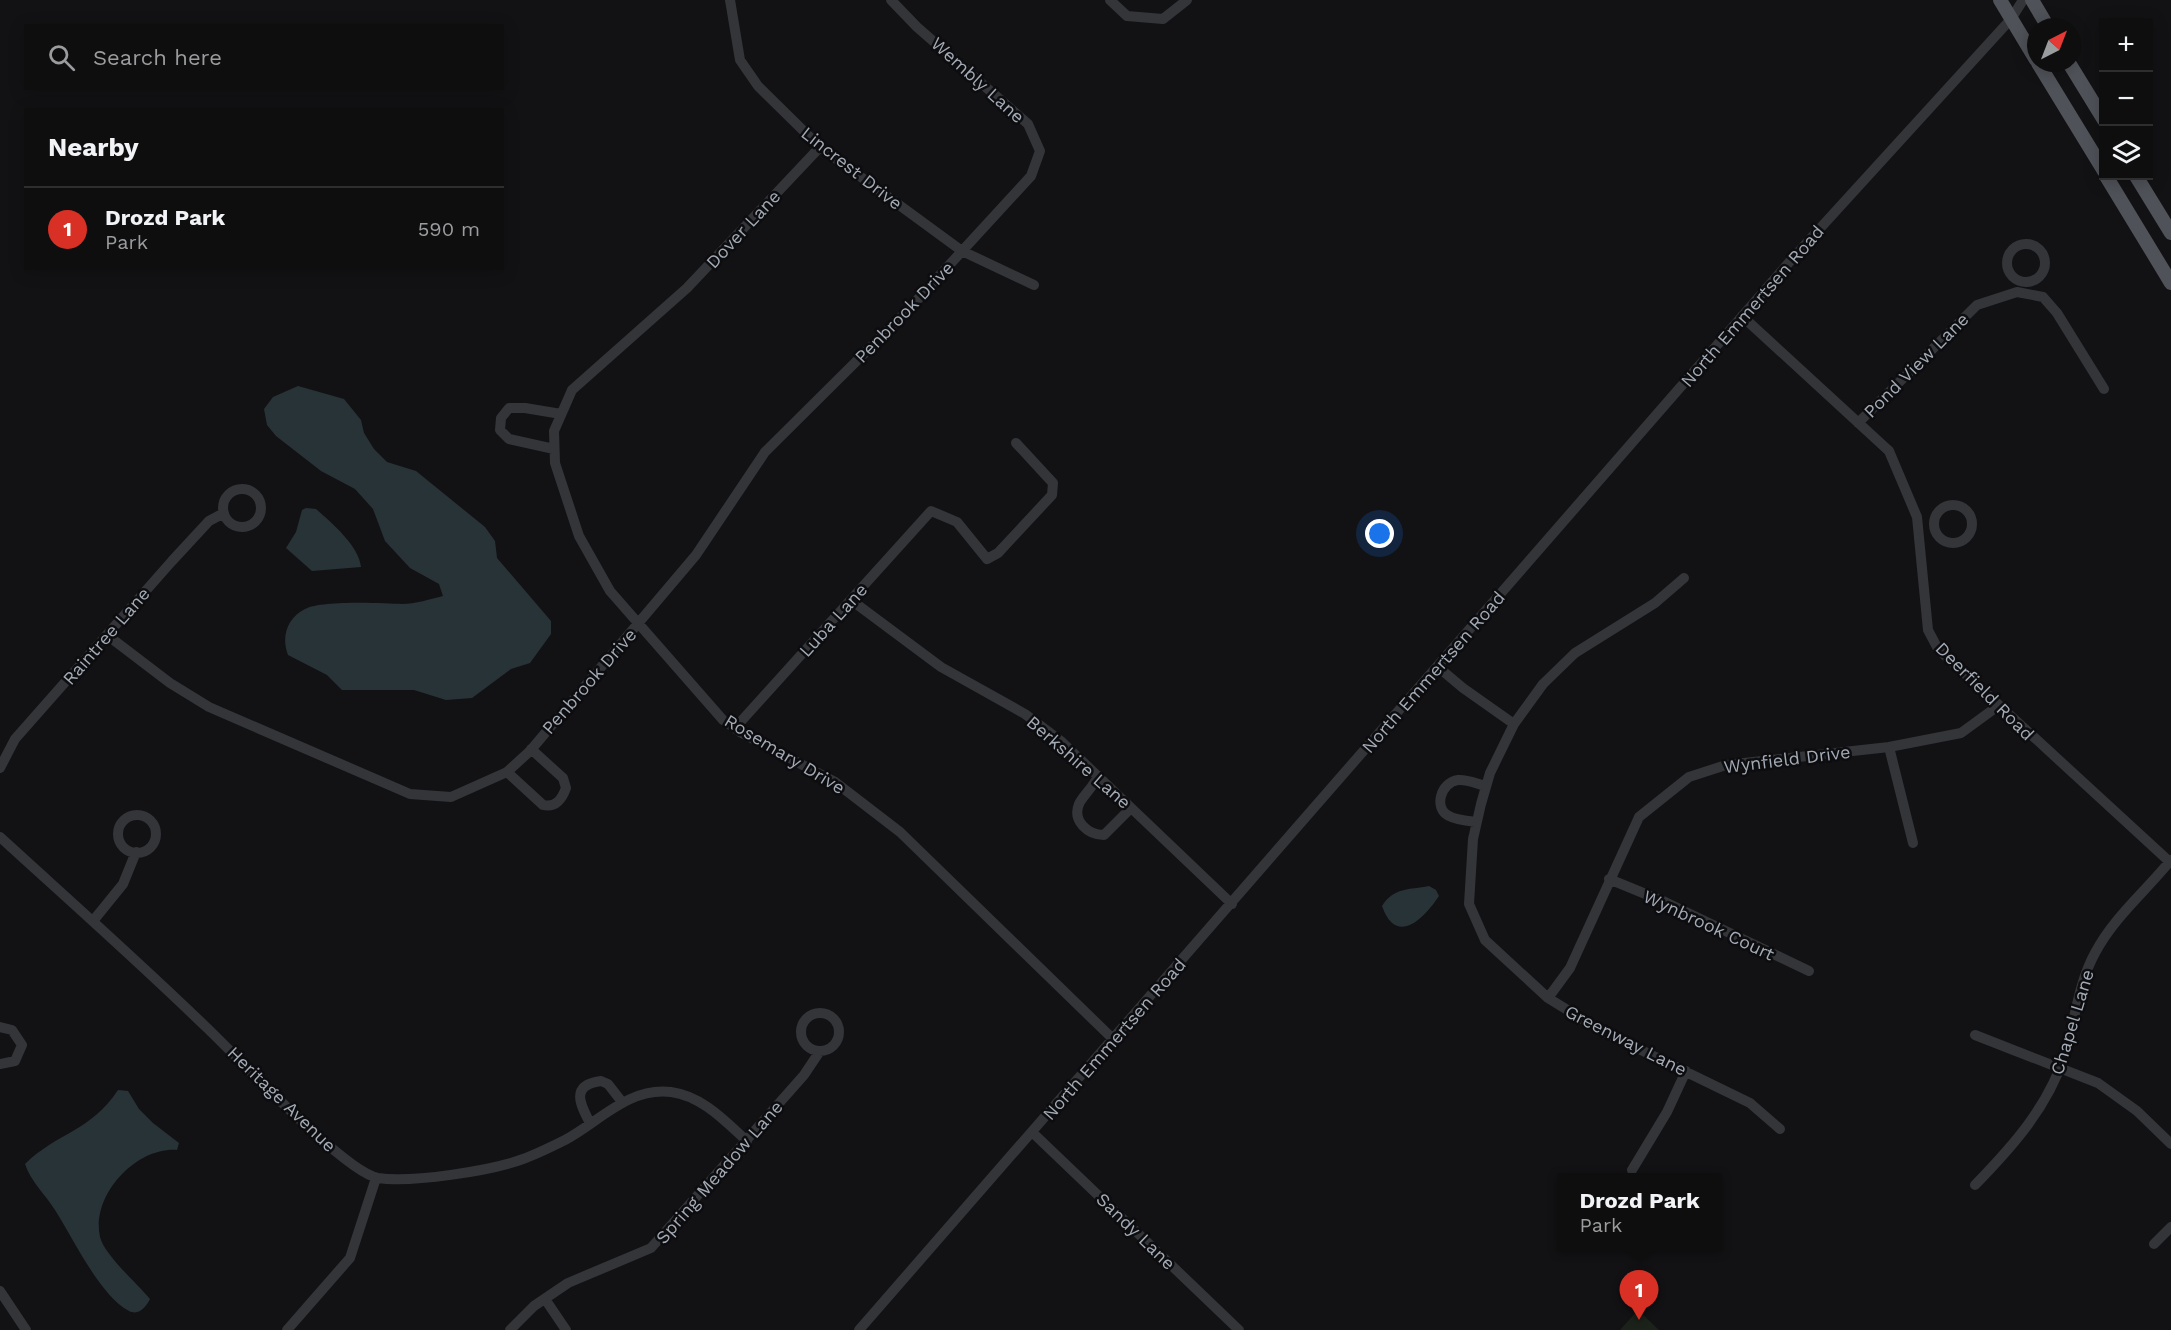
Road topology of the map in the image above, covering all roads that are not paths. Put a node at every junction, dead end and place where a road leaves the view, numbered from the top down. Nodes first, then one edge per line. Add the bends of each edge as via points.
1 (730, 0) edge
2 (891, 0) edge
3 (1110, 0) edge
4 (1187, 0) edge
5 (2000, 0) edge
6 (2032, 1) edge
7 (2042, 18) edge
8 (2011, 19) junction
9 (2027, 45) edge
10 (2044, 72) edge
11 (2074, 72) edge
12 (2099, 113) edge
13 (820, 147) junction
14 (2099, 164) edge
15 (2108, 180) edge
16 (2138, 180) edge
17 (2171, 233) edge
18 (962, 251) junction
19 (2023, 281) dead end
20 (2171, 283) edge
21 (1034, 285) dead end
22 (2022, 293) junction
23 (664, 308) joint
24 (1742, 316) junction
25 (2104, 389) dead end
26 (561, 414) junction
27 (1858, 423) junction
28 (1016, 443) dead end
29 (554, 449) junction
30 (224, 513) dead end
31 (1935, 525) dead end
32 (1918, 528) junction
33 (1684, 578) dead end
34 (851, 600) junction
35 (638, 623) junction
36 (107, 635) junction
37 (1438, 667) junction
38 (1998, 706) junction
39 (1514, 724) junction
40 (735, 728) junction
41 (1889, 747) junction
42 (531, 749) junction
43 (0, 768) edge
44 (507, 772) junction
45 (1098, 776) junction
46 (1486, 786) junction
47 (1131, 808) junction
48 (1477, 822) junction
49 (0, 837) edge
50 (1913, 843) dead end
51 (135, 852) dead end
52 (2171, 862) edge
53 (1609, 879) junction
54 (1232, 904) junction
55 (93, 921) junction
56 (1809, 971) dead end
57 (1548, 998) junction
58 (0, 1028) edge
59 (1975, 1035) dead end
60 (1114, 1040) junction
61 (820, 1050) dead end
62 (0, 1064) edge
63 (2060, 1067) junction
64 (1686, 1071) junction
65 (622, 1102) junction
66 (590, 1123) junction
67 (1780, 1129) dead end
68 (1033, 1133) junction
69 (747, 1141) junction
70 (2171, 1144) edge
71 (1632, 1170) dead end
72 (376, 1178) junction
73 (1975, 1185) dead end
74 (2171, 1227) edge
75 (2154, 1244) dead end
76 (0, 1291) edge
77 (545, 1299) junction
78 (26, 1330) edge
79 (287, 1330) edge
80 (512, 1330) edge
81 (566, 1330) edge
82 (859, 1330) edge
83 (1239, 1330) edge

1 - 13 street, Lincrest Drive via 740,60 759,86
2 - 18 street, Wembly Lane via 1028,124 1040,151 1031,176
3 - 4 street via 1127,16 1163,19
5 - 8 main road
6 - 7 main road
6 - 8 street, North Emmertsen Road
8 - 9 main road
8 - 24 street, North Emmertsen Road
10 - 14 main road
11 - 12 main road
13 - 18 street, Lincrest Drive
13 - 23 street, Dover Lane
15 - 20 main road
16 - 17 main road
18 - 21 street, Lincrest Drive
18 - 35 street, Penbrook Drive via 908,312 765,452 696,555
19 - 22 street
22 - 25 street, Pond View Lane via 2043,297 2057,313
22 - 27 street, Pond View Lane via 1977,305
23 - 26 street, Rosemary Drive via 572,390
24 - 27 street, Deerfield Road
24 - 37 street, North Emmertsen Road
26 - 29 street, Rosemary Drive via 554,431
26 - 29 street via 509,408 501,418 500,430 509,439
27 - 32 street, Deerfield Road via 1889,451
28 - 34 street, Luba Lane via 1053,483 1052,495 998,553 987,559 957,522 931,511
29 - 35 street, Rosemary Drive via 579,536 610,591
30 - 36 street, Raintree Lane via 209,521
31 - 32 street
32 - 38 street, Deerfield Road via 1928,630 1938,649
33 - 39 street via 1655,603 1575,654 1544,684
34 - 40 street, Luba Lane
34 - 45 street, Berkshire Lane via 941,667 1025,714
35 - 40 street, Rosemary Drive via 693,688
35 - 42 street, Penbrook Drive
36 - 43 street, Raintree Lane via 15,739
36 - 44 street, Penbrook Drive via 208,707 410,794 452,797
37 - 39 street
37 - 54 street, North Emmertsen Road
38 - 41 street, Wynfield Drive via 1961,733
38 - 52 street, Deerfield Road
39 - 46 street
40 - 60 street, Rosemary Drive via 835,782 900,832
41 - 50 street
41 - 53 street, Wynfield Drive via 1726,765 1689,777 1639,817
42 - 44 street, Penbrook Drive
42 - 44 street via 563,778 566,788 560,801 543,805
45 - 47 street, Berkshire Lane
45 - 47 street via 1080,803 1077,816 1083,827 1095,835 1104,835
46 - 48 street
46 - 48 street via 1459,780 1443,789 1441,808 1448,816
47 - 54 street, Berkshire Lane
48 - 57 street, Greenway Lane via 1469,904 1482,936
49 - 55 street, Heritage Avenue
51 - 55 street via 123,884
52 - 63 street, Chapel Lane via 2112,927 2095,952 2083,980
53 - 56 street, Wynbrook Court
53 - 57 street, Wynfield Drive via 1570,968
54 - 60 street, North Emmertsen Road
55 - 72 street, Heritage Avenue via 334,1150
57 - 64 street, Greenway Lane via 1600,1030
58 - 62 street via 12,1029 22,1044 15,1061
59 - 63 street
60 - 68 street, North Emmertsen Road
61 - 69 street, Spring Meadow Lane via 804,1075
63 - 70 street via 2118,1096
63 - 73 street, Chapel Lane via 2031,1123
64 - 67 street, Greenway Lane via 1750,1103
64 - 71 street
65 - 66 street
65 - 66 street via 608,1084 601,1081 585,1086 580,1104
65 - 69 street via 670,1092 695,1099
66 - 72 street via 567,1139 522,1160 430,1178
68 - 82 street, North Emmertsen Road
68 - 83 street, Sandy Lane
69 - 77 street, Spring Meadow Lane via 651,1248 568,1283
72 - 79 street via 350,1258
74 - 75 street
76 - 78 street
77 - 80 street, Spring Meadow Lane
77 - 81 street

